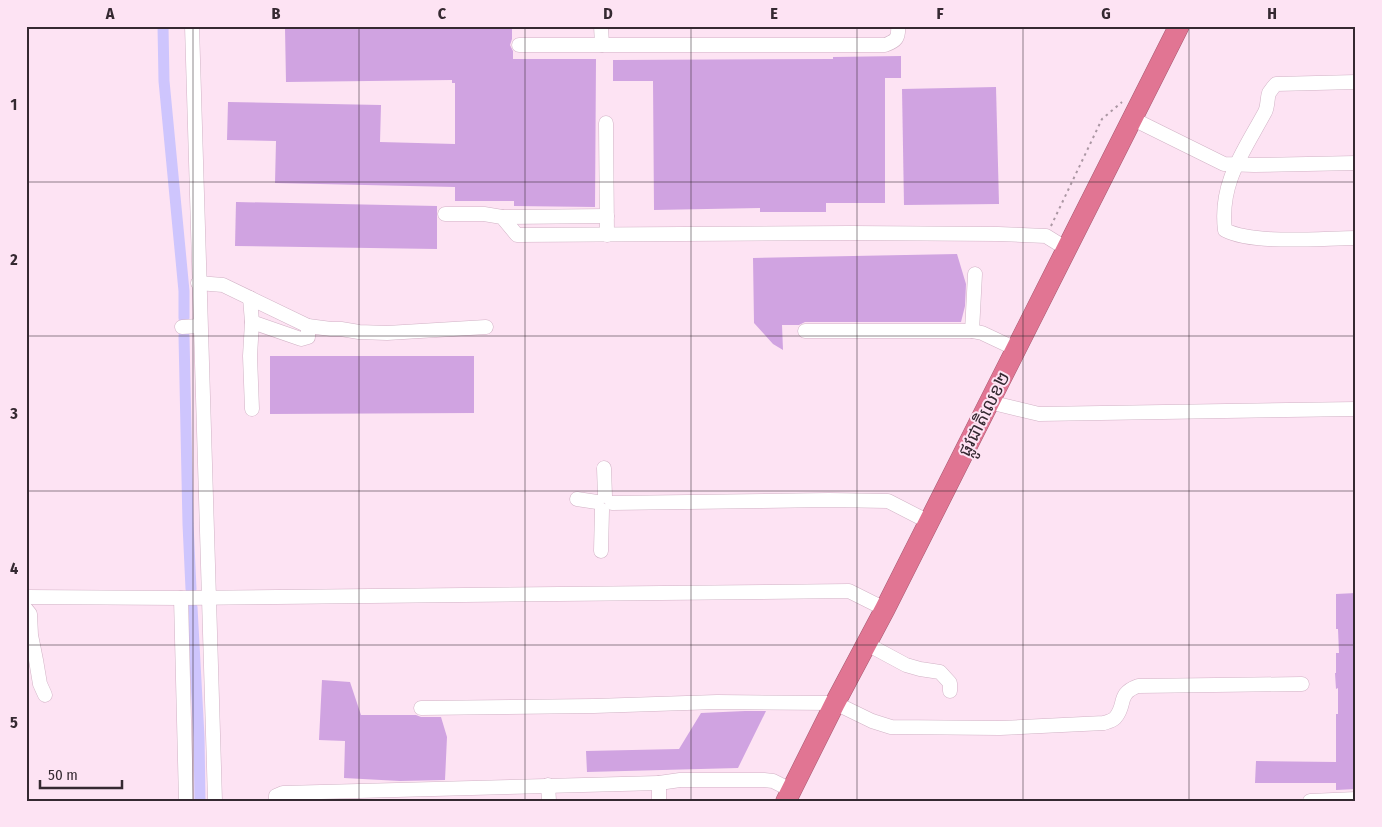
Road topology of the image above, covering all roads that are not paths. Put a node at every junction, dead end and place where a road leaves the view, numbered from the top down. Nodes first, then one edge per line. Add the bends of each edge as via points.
1 (192, 26) edge
2 (601, 26) edge
3 (898, 26) edge
4 (1179, 26) edge
5 (519, 45) dead end
6 (602, 45) junction
7 (1356, 82) edge
8 (1127, 110) junction
9 (606, 123) dead end
10 (1356, 163) edge
11 (1236, 164) junction
12 (445, 214) dead end
13 (607, 216) junction
14 (502, 217) junction
15 (607, 235) junction
16 (1356, 238) edge
17 (1067, 249) junction
18 (975, 274) dead end
19 (198, 283) junction
20 (250, 298) junction
21 (252, 322) junction
22 (200, 326) junction
23 (308, 326) junction
24 (182, 327) dead end
25 (486, 328) dead end
26 (805, 331) dead end
27 (972, 331) junction
28 (1016, 349) junction
29 (990, 402) junction
30 (252, 409) dead end
31 (1356, 410) edge
32 (604, 468) dead end
33 (577, 499) dead end
34 (604, 503) junction
35 (929, 522) junction
36 (601, 551) dead end
37 (26, 597) edge
38 (210, 597) junction
39 (181, 598) junction
40 (885, 608) junction
41 (26, 609) edge
42 (867, 644) junction
43 (1302, 684) dead end
44 (950, 691) dead end
45 (45, 695) dead end
46 (835, 703) junction
47 (421, 708) dead end
48 (659, 782) junction
49 (548, 785) junction
50 (439, 795) edge
51 (789, 795) edge
52 (325, 796) edge
53 (1356, 799) edge
54 (186, 801) edge
55 (215, 801) edge
56 (276, 801) edge
57 (549, 801) edge
58 (659, 801) edge
59 (1310, 801) edge

1 - 19 street
2 - 6 street
3 - 6 street via 899,36 895,42 886,45
4 - 8 highway, ផ្លូវជាតិលេខ២
5 - 6 street
7 - 11 street via 1276,84
8 - 11 street via 1224,164
8 - 17 highway, ផ្លូវជាតិលេខ២
9 - 13 street
10 - 11 street
11 - 16 street via 1225,200 1226,230 1233,234 1281,239
12 - 14 street
13 - 14 street
13 - 15 street
14 - 15 street via 518,236
15 - 17 street via 998,234 1046,236
17 - 28 highway, ផ្លូវជាតិលេខ២
18 - 27 street
19 - 20 street via 223,285
19 - 22 street
20 - 21 street
20 - 23 street
21 - 23 street via 301,339 308,337
21 - 30 street
22 - 24 street
22 - 38 street
23 - 25 street via 387,333
26 - 27 street
27 - 28 street
28 - 29 highway, ផ្លូវជាតិលេខ២
29 - 31 street via 1039,414
29 - 35 highway, ផ្លូវជាតិលេខ២
32 - 34 street
33 - 34 street
34 - 35 street via 888,502
34 - 36 street
35 - 40 highway, ផ្លូវជាតិលេខ២
37 - 39 street
38 - 39 street
38 - 40 street via 849,590
38 - 55 street
39 - 54 street
40 - 42 highway, ផ្លូវជាតិលេខ២
41 - 45 street via 30,614 40,684
42 - 44 street via 906,664 940,672 950,683
42 - 46 highway, ផ្លូវជាតិលេខ២
43 - 46 street via 1138,686 1128,690 1114,719 1104,723 1028,727 891,727
46 - 47 street
46 - 51 highway, ផ្លូវជាតិលេខ២
48 - 49 street
48 - 51 street via 764,780 773,781
48 - 58 street
49 - 50 street
49 - 57 street
50 - 52 street
52 - 56 street via 283,792 276,796
53 - 59 street

